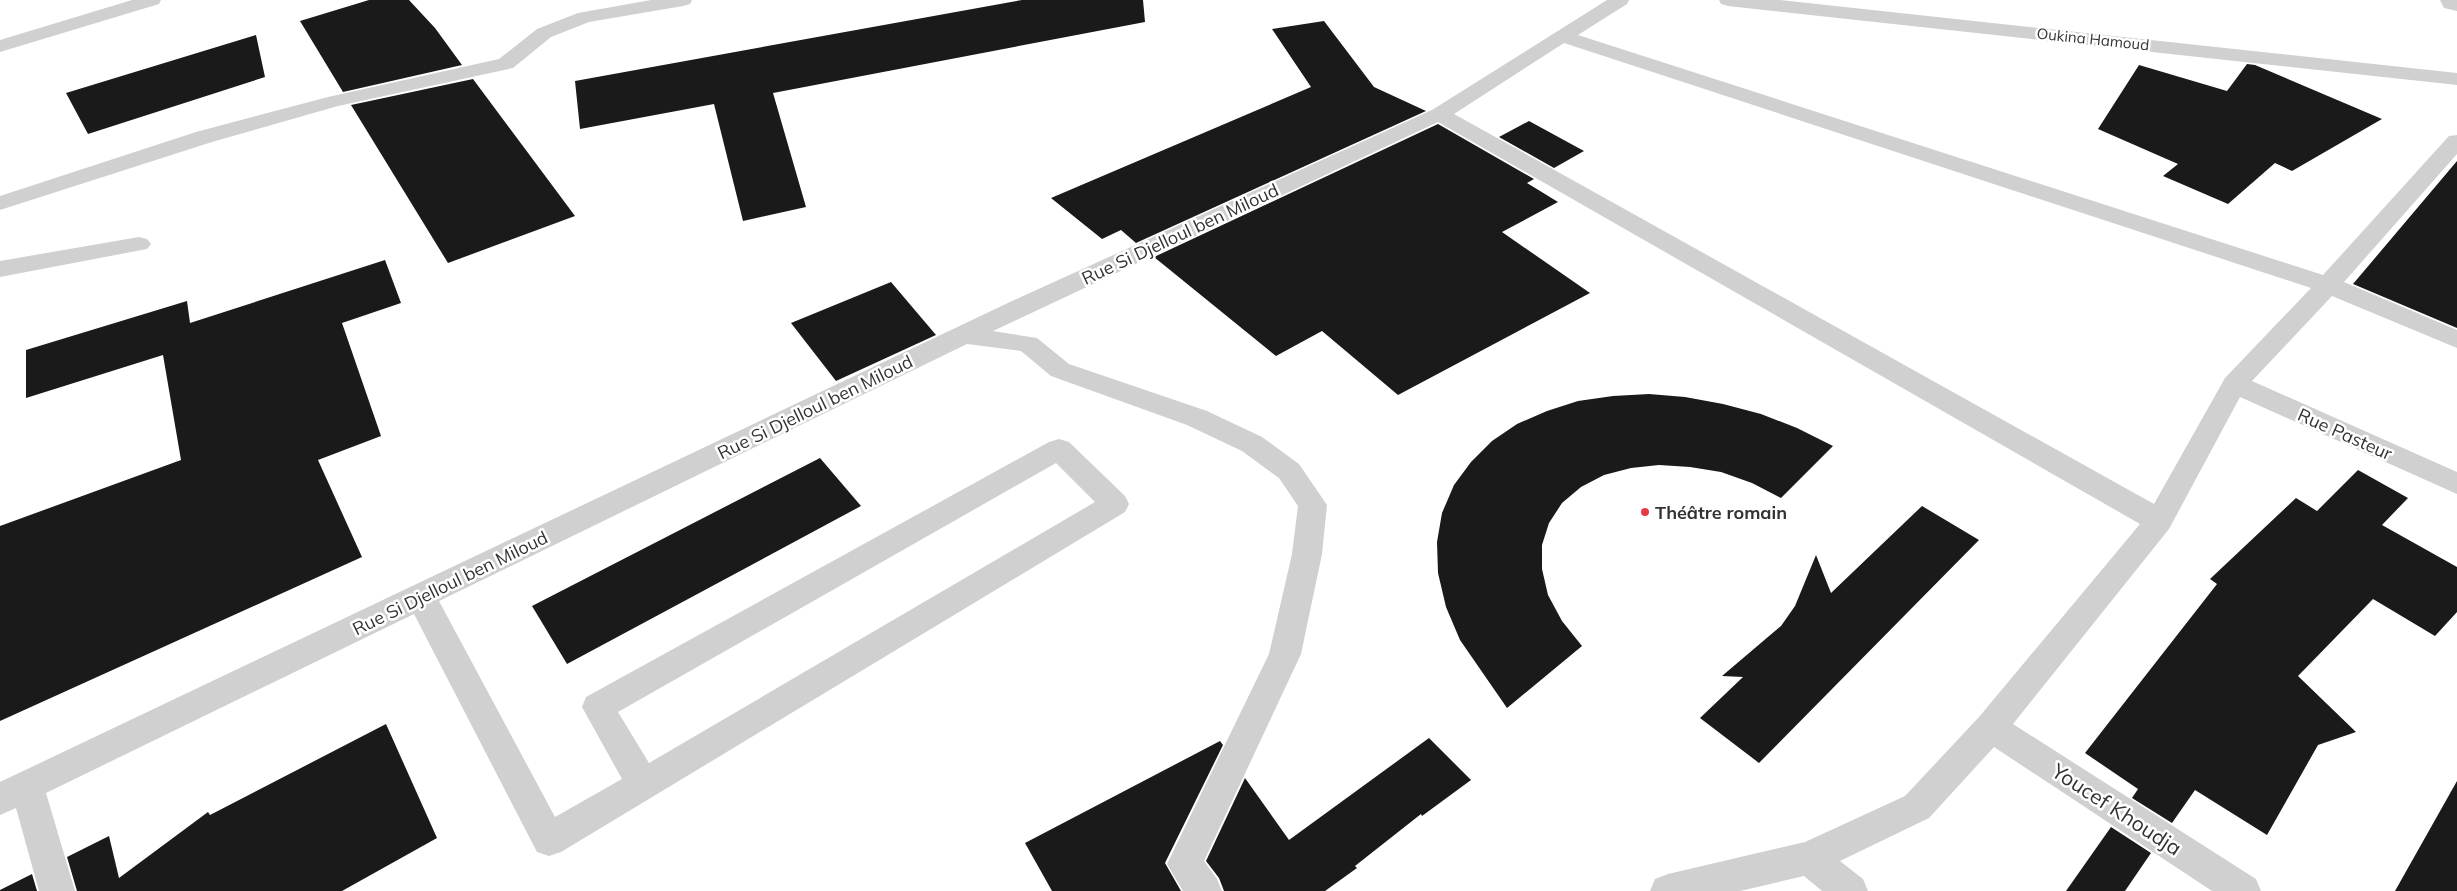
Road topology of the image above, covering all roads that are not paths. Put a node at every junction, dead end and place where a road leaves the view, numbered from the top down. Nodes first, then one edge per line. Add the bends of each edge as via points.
1 (152, 0) edge
2 (682, 0) edge
3 (1620, 0) edge
4 (1728, 0) edge
5 (2449, 0) edge
6 (2457, 5) edge
7 (1564, 36) junction
8 (0, 46) edge
9 (2457, 79) edge
10 (1439, 114) junction
11 (2457, 142) edge
12 (0, 203) edge
13 (139, 244) dead end
14 (0, 269) edge
15 (2328, 285) junction
16 (1019, 308) junction
17 (964, 335) junction
18 (2457, 340) edge
19 (1028, 344) junction
20 (2234, 384) junction
21 (2457, 484) edge
22 (2159, 521) junction
23 (421, 597) junction
24 (1991, 727) junction
25 (643, 784) junction
26 (14, 792) edge
27 (1809, 858) junction
28 (56, 891) edge
29 (1204, 891) edge
30 (1668, 891) edge
31 (1850, 891) edge
32 (2243, 891) edge

1 - 8 street
2 - 12 street via 584,17 544,32 506,64 204,137
3 - 7 street, Rue Si Djelloul ben Miloud
4 - 9 street, Oukina Hamoud
5 - 6 street
7 - 10 street, Rue Si Djelloul ben Miloud
7 - 15 street
10 - 16 street, Rue Si Djelloul ben Miloud
10 - 22 street
11 - 15 street
13 - 14 street
15 - 18 street
15 - 20 street
16 - 17 street, Rue Si Djelloul ben Miloud
16 - 19 street
17 - 19 street
17 - 23 street, Rue Si Djelloul ben Miloud
19 - 29 street via 1060,370 1197,418 1252,444 1289,471 1313,505 1307,554 1285,654 1185,864
20 - 21 street, Rue Pasteur
20 - 22 street
22 - 24 street
23 - 25 street via 549,840
23 - 26 street, Rue Si Djelloul ben Miloud
24 - 27 street via 1917,807
24 - 32 street, Youcef Khoudja
25 - 25 street via 660,774 1115,504 1059,449 598,707
26 - 28 street
27 - 30 street
27 - 31 street

